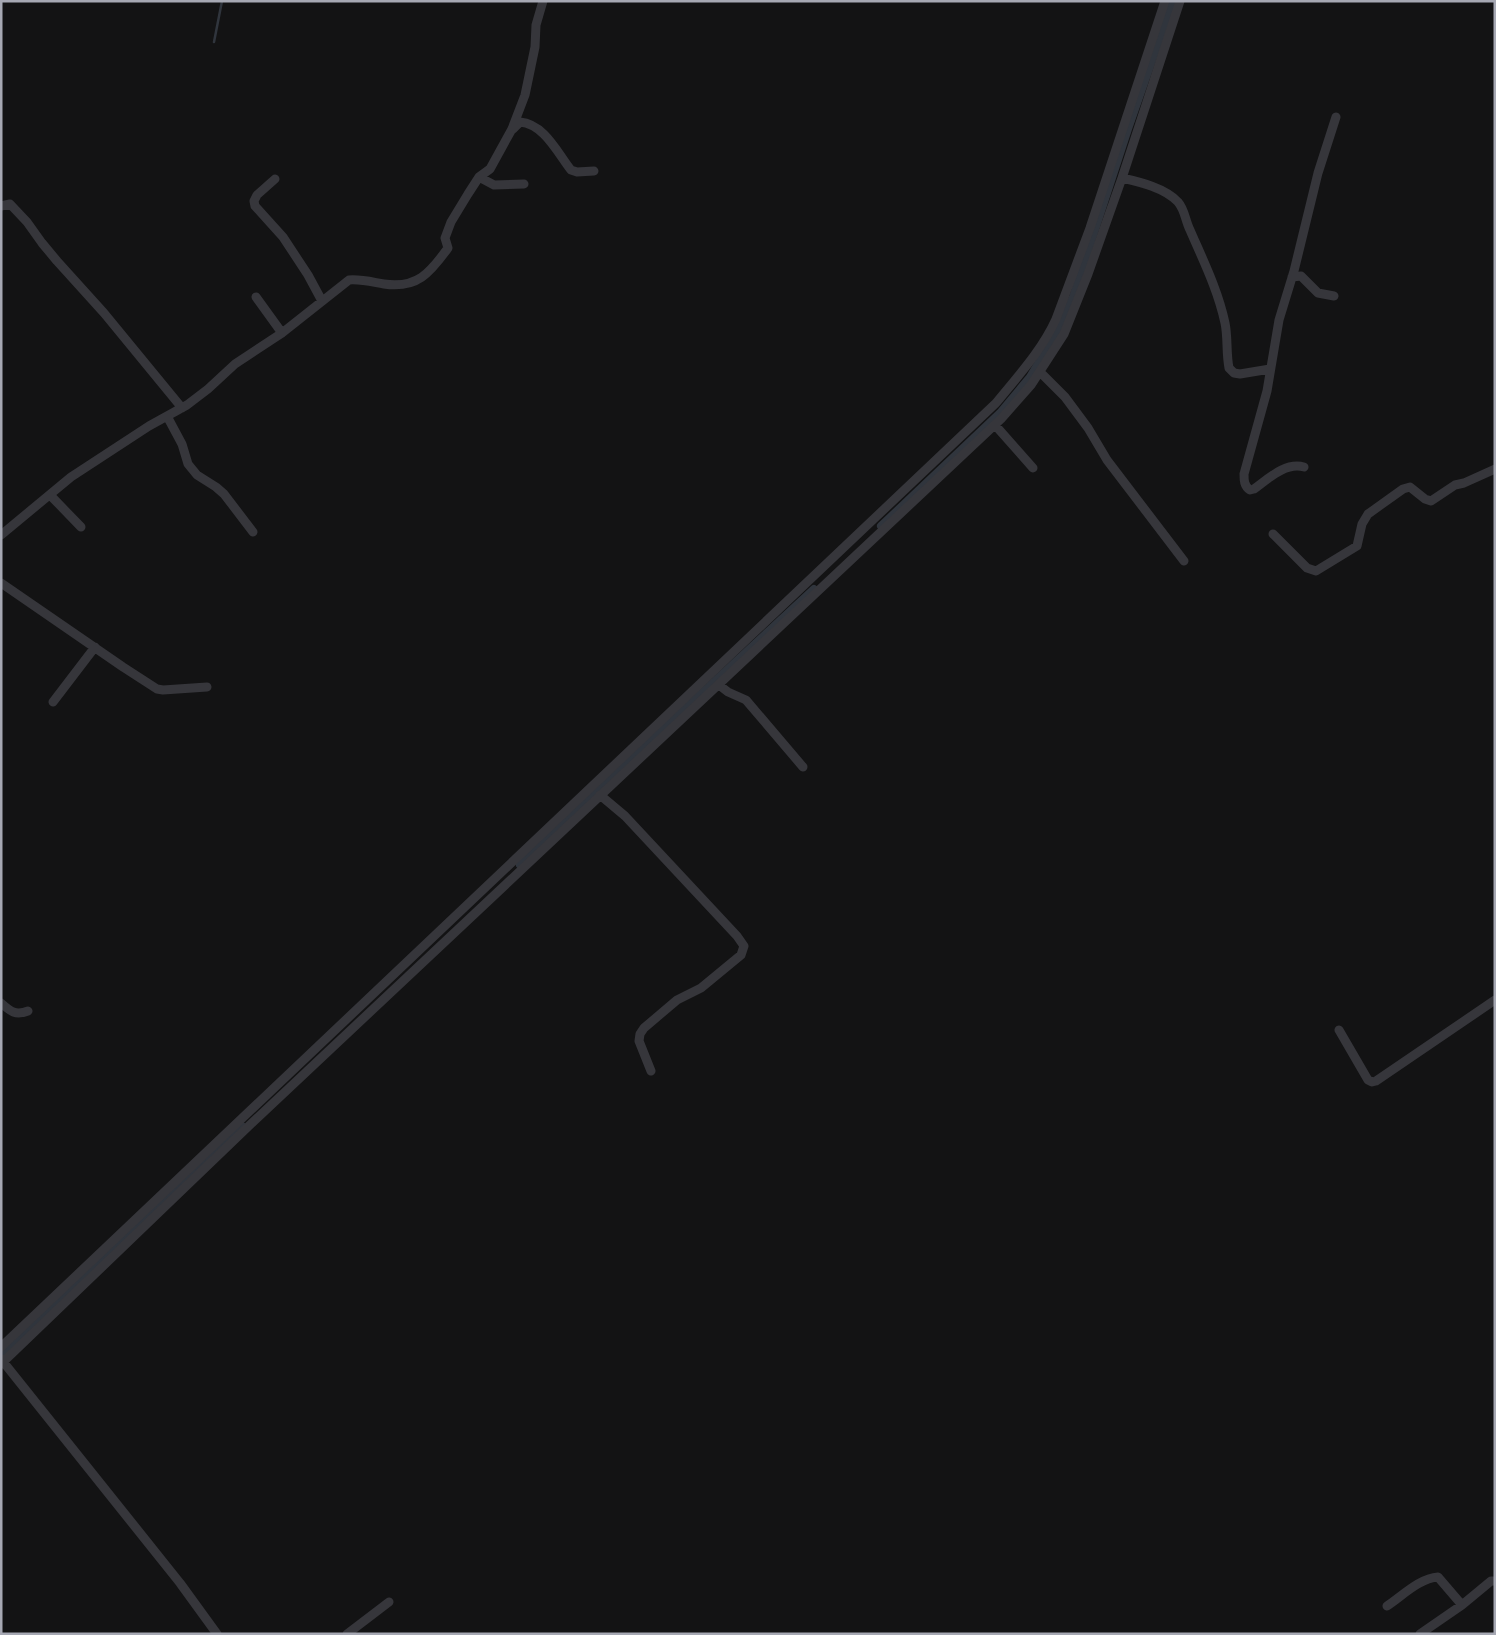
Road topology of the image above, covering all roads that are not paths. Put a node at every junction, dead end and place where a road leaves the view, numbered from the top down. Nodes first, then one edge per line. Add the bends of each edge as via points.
1 (543, 1) edge
2 (1165, 1) edge
3 (1180, 1) edge
4 (1336, 117) dead end
5 (512, 129) junction
6 (594, 171) dead end
7 (479, 177) junction
8 (1122, 178) junction
9 (275, 179) dead end
10 (524, 184) dead end
11 (1, 206) edge
12 (1292, 277) junction
13 (1334, 296) dead end
14 (256, 297) dead end
15 (322, 301) junction
16 (282, 333) junction
17 (1270, 370) junction
18 (1040, 372) junction
19 (182, 408) junction
20 (167, 416) junction
21 (995, 425) junction
22 (1304, 467) dead end
23 (1033, 468) dead end
24 (1495, 469) edge
25 (50, 495) junction
26 (81, 527) dead end
27 (253, 532) dead end
28 (1273, 534) dead end
29 (1, 535) edge
30 (1184, 561) dead end
31 (1, 583) edge
32 (95, 647) junction
33 (719, 686) junction
34 (207, 687) dead end
35 (53, 702) dead end
36 (803, 766) dead end
37 (600, 795) junction
38 (1495, 1000) edge
39 (1, 1003) edge
40 (28, 1011) dead end
41 (1339, 1030) dead end
42 (651, 1071) dead end
43 (3, 1341) edge
44 (2, 1361) edge
45 (1495, 1581) edge
46 (389, 1602) dead end
47 (1462, 1605) junction
48 (1388, 1606) dead end
49 (217, 1634) edge
50 (348, 1634) edge
51 (1420, 1634) edge

1 - 5 street via 525,95
2 - 43 street via 1090,228 1056,319 1027,366 996,402
3 - 8 street
4 - 12 street via 1318,173
5 - 6 street via 520,122 538,127 571,170
5 - 7 street via 490,169
7 - 10 street via 494,185
7 - 15 street via 451,222 445,238 448,248 425,276 395,285 349,280
8 - 17 street via 1164,193 1184,210 1223,316 1230,368 1240,374
8 - 18 street via 1064,334
9 - 15 street via 257,195 255,206 283,237
11 - 19 street via 10,204 27,222
12 - 13 street via 1301,276 1318,293
12 - 17 street via 1279,320
14 - 16 street
15 - 16 street
16 - 19 street via 236,364
17 - 22 street via 1244,482 1250,490 1254,489 1291,466
18 - 21 street
18 - 30 street via 1065,397 1107,460
19 - 20 street
20 - 25 street
20 - 27 street via 182,444 188,464 197,475 224,494
21 - 23 street
21 - 33 street
24 - 28 street via 1455,485 1431,500 1424,499 1410,487 1403,489 1368,514 1357,546 1316,571 1306,568
25 - 26 street
25 - 29 street
31 - 32 street
32 - 34 street via 158,689
32 - 35 street
33 - 36 street via 746,700
33 - 37 street
37 - 42 street via 631,821 744,946 741,955 701,988 677,1000 644,1028 639,1041
37 - 44 street
38 - 41 street via 1372,1082
39 - 40 street via 14,1013
44 - 49 street
45 - 47 street via 1485,1584
46 - 50 street
47 - 48 street via 1438,1577 1431,1577
47 - 51 street

